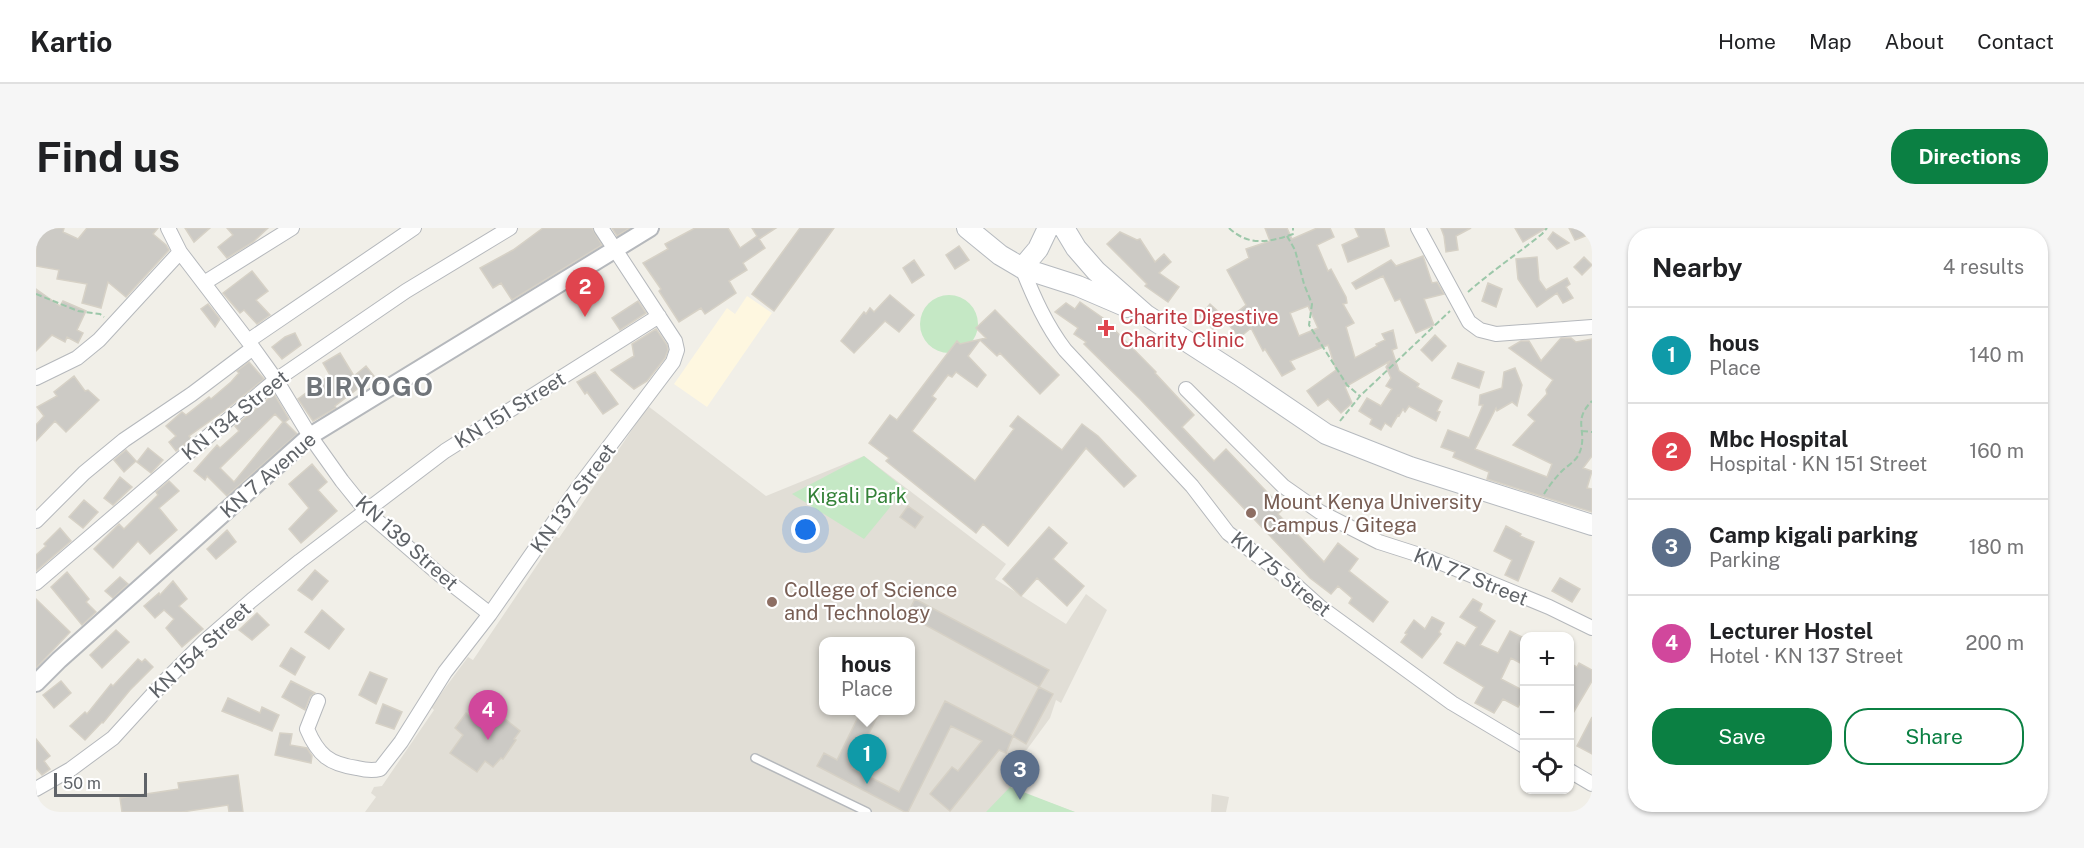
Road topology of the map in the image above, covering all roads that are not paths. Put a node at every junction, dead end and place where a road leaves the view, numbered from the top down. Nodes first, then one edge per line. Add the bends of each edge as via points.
1 (168, 228) edge
2 (292, 228) edge
3 (414, 228) edge
4 (510, 228) edge
5 (601, 228) edge
6 (650, 228) edge
7 (967, 228) edge
8 (1048, 228) edge
9 (1064, 228) edge
10 (1418, 228) edge
11 (615, 251) junction
12 (180, 252) junction
13 (1022, 268) junction
14 (204, 283) junction
15 (1146, 315) junction
16 (658, 316) junction
17 (1592, 327) edge
18 (251, 344) junction
19 (36, 378) edge
20 (276, 380) junction
21 (1186, 389) dead end
22 (310, 436) junction
23 (367, 512) junction
24 (36, 521) edge
25 (1592, 525) edge
26 (36, 583) edge
27 (490, 614) junction
28 (1592, 628) edge
29 (36, 683) edge
30 (318, 701) dead end
31 (1520, 744) edge
32 (755, 758) dead end
33 (1574, 774) edge
34 (1592, 784) edge
35 (36, 789) edge
36 (867, 812) edge

1 - 12 street, KN 139 Street
2 - 14 street
3 - 18 street
4 - 20 street, KN 134 Street via 406,291
5 - 11 street, KN 137 Street
6 - 11 street, KN 7 Avenue
7 - 13 main road
8 - 13 main road via 1038,249
9 - 15 main road via 1096,271
10 - 17 street via 1469,322 1480,330 1496,334
11 - 16 street, KN 137 Street
11 - 22 street, KN 7 Avenue
12 - 14 street, KN 139 Street
12 - 19 street via 99,340 77,358
13 - 15 main road via 1078,286
13 - 31 street, KN 75 Street via 1051,332 1192,486 1228,533 1320,607 1452,703
14 - 18 street, KN 139 Street
15 - 25 main road via 1326,434 1410,466
16 - 23 street, KN 151 Street via 446,451
16 - 27 street, KN 137 Street via 675,341 673,362 577,489
18 - 20 street, KN 139 Street
18 - 24 street via 192,394 124,440
20 - 22 street, KN 139 Street
20 - 26 street, KN 134 Street
21 - 28 street, KN 77 Street via 1283,486 1320,512 1379,542 1432,559
22 - 23 street, KN 139 Street
22 - 29 street, KN 7 Avenue
23 - 27 street, KN 139 Street
23 - 35 street, KN 154 Street via 300,561 205,641 112,738 71,770
27 - 30 street, KN 137 Street via 445,672 380,769 334,764 324,756 307,729
32 - 36 lane
33 - 34 street

